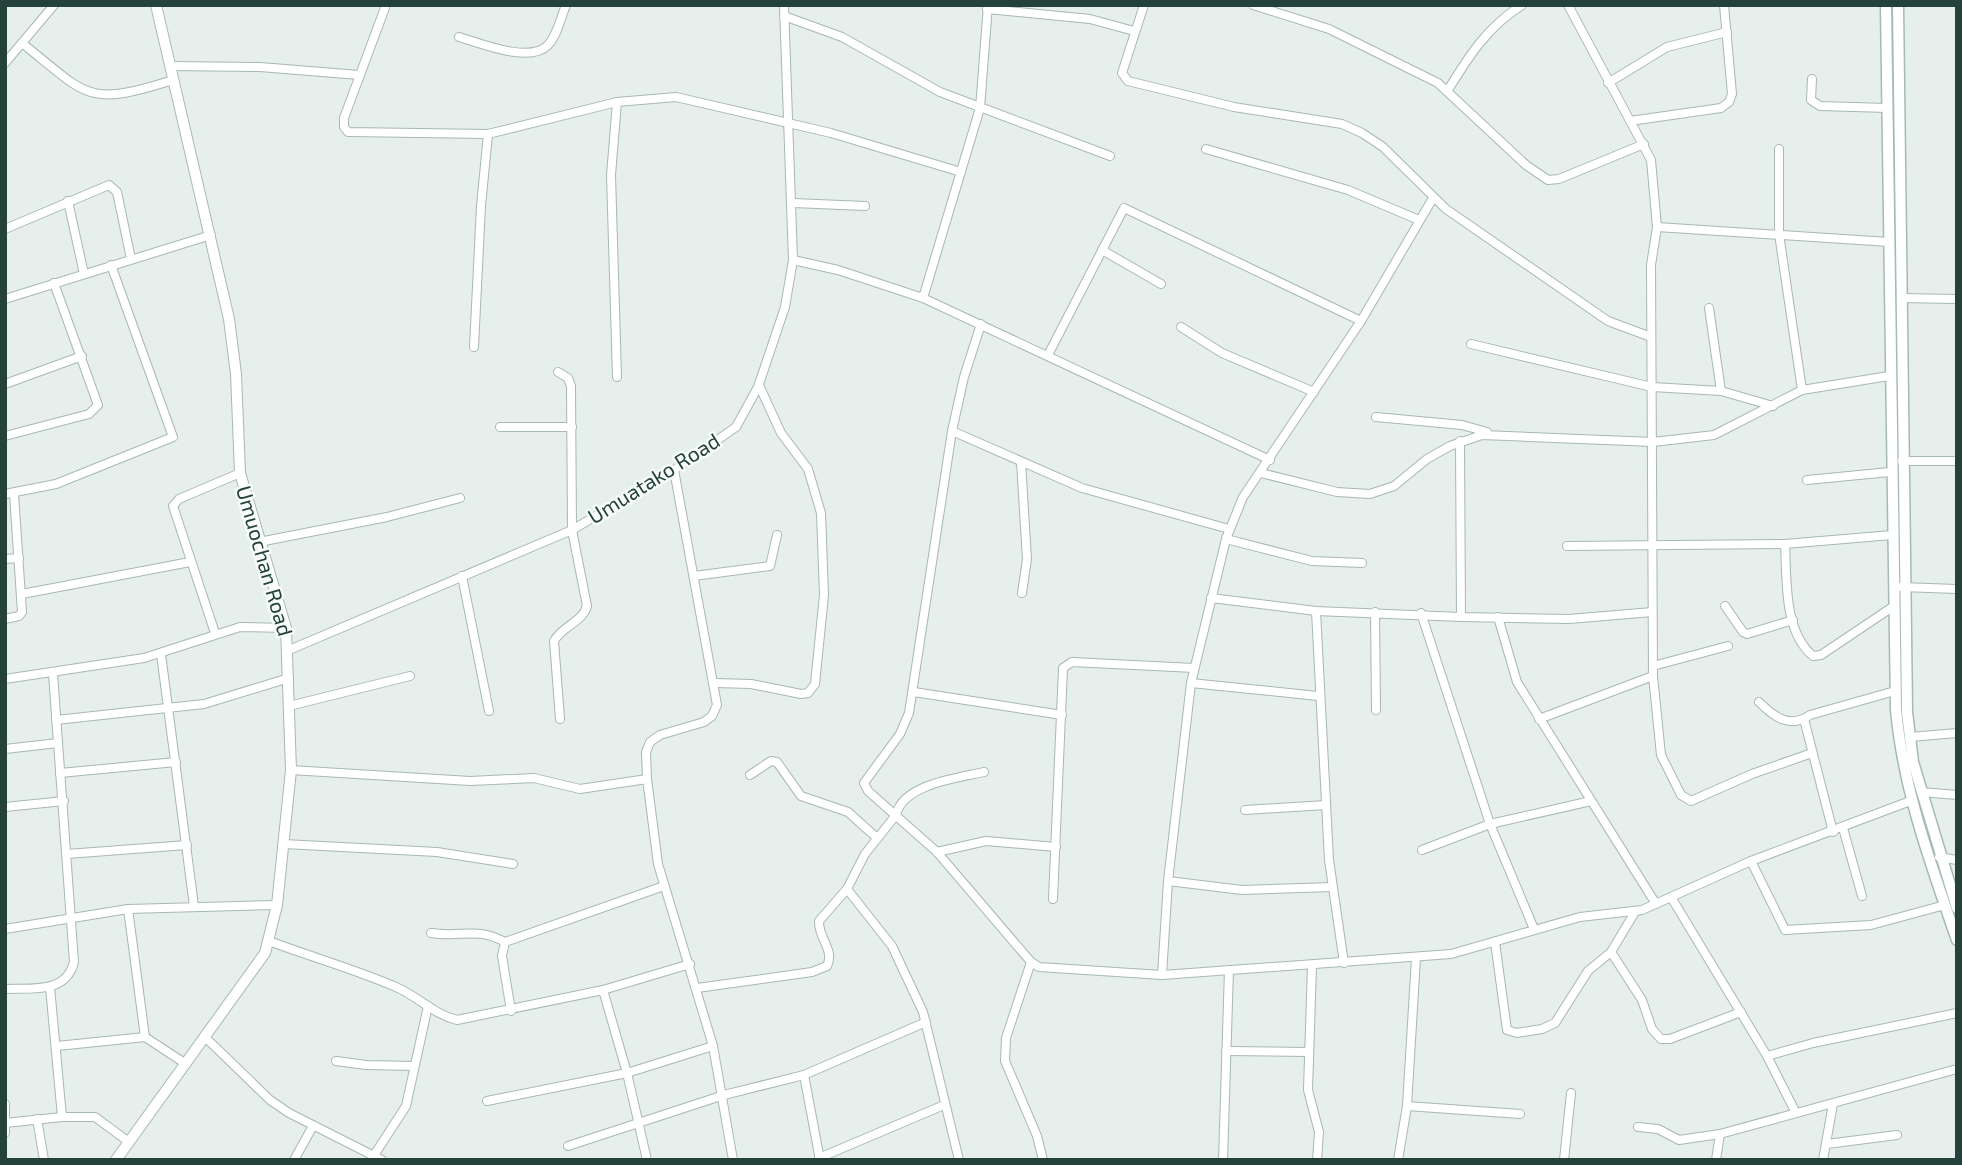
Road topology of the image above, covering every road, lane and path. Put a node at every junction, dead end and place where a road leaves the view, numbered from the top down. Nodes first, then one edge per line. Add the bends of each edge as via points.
1 (54, 5) edge
2 (156, 5) edge
3 (386, 5) edge
4 (566, 5) edge
5 (784, 5) edge
6 (1144, 5) edge
7 (1253, 5) edge
8 (1522, 5) edge
9 (1567, 5) edge
10 (1724, 5) edge
11 (1886, 5) edge
12 (1898, 5) edge
13 (988, 7) edge
14 (784, 16) junction
15 (1134, 31) junction
16 (1727, 32) junction
17 (459, 37) dead end
18 (22, 43) junction
19 (5, 63) edge
20 (170, 66) junction
21 (359, 75) junction
22 (1812, 79) dead end
23 (173, 80) junction
24 (1608, 83) junction
25 (1448, 90) junction
26 (617, 103) junction
27 (980, 108) junction
28 (1887, 108) junction
29 (1630, 121) junction
30 (788, 124) junction
31 (488, 134) junction
32 (1644, 144) junction
33 (1206, 149) dead end
34 (1779, 149) dead end
35 (1111, 156) dead end
36 (961, 172) junction
37 (1433, 198) junction
38 (68, 201) junction
39 (793, 203) junction
40 (865, 206) dead end
41 (1419, 220) junction
42 (1657, 227) junction
43 (5, 229) edge
44 (1779, 234) junction
45 (211, 235) junction
46 (1889, 242) junction
47 (1102, 250) junction
48 (131, 259) junction
49 (793, 260) junction
50 (111, 265) junction
51 (84, 274) junction
52 (54, 283) junction
53 (1161, 284) dead end
54 (923, 298) junction
55 (5, 299) edge
56 (1901, 299) junction
57 (1957, 299) edge
58 (1709, 308) dead end
59 (1361, 321) junction
60 (981, 324) junction
61 (1181, 327) dead end
62 (1651, 337) junction
63 (1471, 344) dead end
64 (474, 347) dead end
65 (1048, 355) junction
66 (82, 356) junction
67 (558, 372) dead end
68 (1889, 376) junction
69 (617, 377) dead end
70 (5, 384) edge
71 (759, 385) junction
72 (1653, 387) junction
73 (1802, 390) junction
74 (1314, 391) junction
75 (1721, 391) junction
76 (1773, 406) junction
77 (1376, 417) dead end
78 (572, 427) junction
79 (500, 428) dead end
80 (952, 431) junction
81 (1497, 434) junction
82 (5, 436) edge
83 (1460, 442) junction
84 (1653, 442) junction
85 (1270, 460) junction
86 (1902, 461) junction
87 (1957, 461) edge
88 (1021, 462) junction
89 (674, 470) junction
90 (1890, 472) junction
91 (240, 473) junction
92 (1261, 473) junction
93 (1807, 480) dead end
94 (9, 494) edge
95 (460, 498) dead end
96 (572, 530) junction
97 (1229, 530) junction
98 (777, 535) dead end
99 (1892, 536) junction
100 (1226, 539) junction
101 (259, 542) junction
102 (1651, 544) junction
103 (1785, 544) junction
104 (1567, 546) dead end
105 (19, 558) junction
106 (5, 559) edge
107 (190, 562) junction
108 (1362, 563) dead end
109 (462, 576) junction
110 (694, 576) junction
111 (1900, 587) junction
112 (1957, 589) edge
113 (1022, 593) dead end
114 (22, 594) junction
115 (1211, 598) junction
116 (1725, 606) dead end
117 (1894, 606) junction
118 (1316, 611) junction
119 (1375, 612) junction
120 (1651, 612) junction
121 (1421, 613) junction
122 (1461, 617) junction
123 (1498, 617) junction
124 (5, 619) edge
125 (1793, 620) junction
126 (286, 628) junction
127 (215, 633) junction
128 (1728, 646) dead end
129 (289, 650) junction
130 (161, 654) junction
131 (1653, 666) junction
132 (1194, 668) junction
133 (53, 674) junction
134 (410, 676) dead end
135 (1653, 676) junction
136 (289, 678) junction
137 (5, 679) edge
138 (715, 683) junction
139 (1191, 683) junction
140 (1895, 691) junction
141 (914, 692) junction
142 (1318, 696) junction
143 (1759, 702) dead end
144 (289, 706) junction
145 (169, 709) junction
146 (1376, 710) dead end
147 (489, 711) dead end
148 (1062, 715) junction
149 (560, 719) dead end
150 (1539, 719) junction
151 (1804, 719) junction
152 (55, 720) junction
153 (1957, 733) edge
154 (1910, 737) junction
155 (58, 743) junction
156 (5, 749) edge
157 (1812, 753) junction
158 (176, 762) junction
159 (291, 770) junction
160 (984, 772) dead end
161 (60, 773) junction
162 (750, 775) dead end
163 (647, 779) junction
164 (1921, 792) junction
165 (1957, 795) edge
166 (1913, 800) junction
167 (64, 801) junction
168 (1591, 801) junction
169 (1326, 805) junction
170 (5, 807) edge
171 (1245, 810) dead end
172 (896, 815) junction
173 (1490, 824) junction
174 (1843, 828) junction
175 (1833, 832) junction
176 (877, 838) junction
177 (284, 844) junction
178 (187, 845) junction
179 (1056, 847) junction
180 (1422, 850) dead end
181 (937, 852) junction
182 (67, 854) junction
183 (1939, 857) junction
184 (1957, 860) edge
185 (1751, 861) junction
186 (513, 863) dead end
187 (1168, 881) junction
188 (664, 886) junction
189 (1333, 887) junction
190 (847, 889) junction
191 (1671, 897) junction
192 (1861, 897) dead end
193 (1053, 899) dead end
194 (1656, 904) junction
195 (277, 905) junction
196 (194, 906) junction
197 (1954, 906) edge
198 (128, 909) junction
199 (1635, 912) junction
200 (70, 919) junction
201 (5, 929) edge
202 (1534, 929) junction
203 (431, 933) dead end
204 (1957, 940) edge
205 (269, 941) junction
206 (1495, 942) junction
207 (505, 943) junction
208 (1611, 952) junction
209 (1416, 958) junction
210 (1031, 962) junction
211 (1344, 963) junction
212 (690, 964) junction
213 (1312, 966) junction
214 (1229, 970) junction
215 (1162, 975) junction
216 (50, 988) junction
217 (5, 989) edge
218 (603, 989) junction
219 (697, 989) junction
220 (428, 1006) junction
221 (511, 1010) junction
222 (1741, 1012) junction
223 (1957, 1013) edge
224 (926, 1022) junction
225 (145, 1037) junction
226 (206, 1038) junction
227 (57, 1046) junction
228 (713, 1046) junction
229 (1226, 1051) junction
230 (1308, 1052) junction
231 (1768, 1056) junction
232 (335, 1061) dead end
233 (186, 1064) junction
234 (414, 1066) junction
235 (1957, 1069) edge
236 (627, 1073) junction
237 (804, 1075) junction
238 (1571, 1093) dead end
239 (723, 1095) junction
240 (487, 1101) dead end
241 (5, 1104) edge
242 (1833, 1104) junction
243 (944, 1105) junction
244 (1407, 1106) junction
245 (1796, 1113) junction
246 (1520, 1114) dead end
247 (62, 1117) junction
248 (37, 1119) junction
249 (6, 1123) edge
250 (639, 1123) junction
251 (313, 1126) junction
252 (1638, 1127) dead end
253 (5, 1133) edge
254 (1720, 1134) junction
255 (1897, 1135) dead end
256 (129, 1142) junction
257 (1827, 1144) junction
258 (568, 1146) dead end
259 (372, 1158) edge
260 (820, 1159) edge
261 (44, 1160) edge
262 (116, 1160) edge
263 (294, 1160) edge
264 (382, 1160) edge
265 (647, 1160) edge
266 (733, 1160) edge
267 (959, 1160) edge
268 (1043, 1160) edge
269 (1223, 1160) edge
270 (1317, 1160) edge
271 (1398, 1160) edge
272 (1564, 1160) edge
273 (1716, 1160) edge
274 (1823, 1160) edge

1 - 18 street
2 - 20 street, Umuochan Road
3 - 21 street
4 - 17 street via 551,41 540,51 511,52
5 - 14 street, Umuatako Road
6 - 15 street
7 - 25 street via 1341,34
8 - 25 street via 1484,35
9 - 24 street
10 - 16 street
11 - 28 main road
12 - 56 main road
13 - 15 street via 1090,19
13 - 27 street
14 - 27 street via 832,33 940,92
14 - 30 street, Umuatako Road
15 - 37 street via 1122,73 1128,81 1234,107 1342,124 1383,147
16 - 24 street via 1667,47
16 - 29 street via 1729,102 1721,108
18 - 19 street
18 - 23 street via 89,93 123,95
20 - 21 street
20 - 23 street, Umuochan Road
21 - 31 street via 344,118 348,132
22 - 28 street via 1811,100 1820,106
23 - 45 street, Umuochan Road
24 - 29 street
25 - 32 street via 1516,157 1548,180
26 - 30 street via 676,97
26 - 31 street
26 - 69 street via 611,176
27 - 35 street
27 - 36 street
28 - 46 main road
29 - 32 street
30 - 36 street
30 - 39 street, Umuatako Road
31 - 64 street
32 - 42 street via 1654,170
33 - 41 street via 1348,190
34 - 44 street
36 - 54 street
37 - 41 street
37 - 62 street via 1608,321
38 - 43 street
38 - 48 street via 103,185 113,187
38 - 51 street
39 - 40 street
39 - 49 street, Umuatako Road
41 - 59 street
42 - 44 street
42 - 62 street via 1652,251
44 - 46 street
44 - 73 street
45 - 48 street
45 - 91 street, Umuochan Road via 234,347
46 - 68 main road
47 - 53 street
47 - 59 street via 1120,212 1129,208
47 - 65 street
48 - 50 street
49 - 54 street
49 - 71 street, Umuatako Road via 785,307
50 - 51 street
50 - 94 street via 173,437 56,484
51 - 52 street
52 - 55 street
52 - 66 street
54 - 60 street
56 - 57 street
56 - 86 main road
58 - 75 street
59 - 74 street
60 - 65 street
60 - 80 street
61 - 74 street via 1222,353
62 - 72 street
63 - 72 street
65 - 85 street
66 - 70 street
66 - 82 street via 99,400 94,410
67 - 78 street via 571,386
68 - 73 street
68 - 90 main road
71 - 89 street, Umuatako Road via 736,427
71 - 138 street via 781,433 808,469 821,513 824,595 815,684 801,694 751,684
72 - 75 street
72 - 84 street
73 - 76 street
74 - 85 street
75 - 76 street
76 - 84 street via 1714,435
77 - 81 street via 1462,425
78 - 79 street
78 - 96 street
80 - 88 street
80 - 141 street
81 - 83 street
81 - 84 street
83 - 92 street via 1427,459 1394,486 1370,494 1337,492
83 - 122 street
84 - 102 street
85 - 92 street
86 - 87 street
86 - 111 main road
88 - 97 street via 1082,488
88 - 113 street via 1027,559
89 - 96 street, Umuatako Road
89 - 110 street
90 - 93 street
90 - 99 main road
91 - 101 street, Umuochan Road
91 - 107 street via 175,501
92 - 97 street via 1243,497
94 - 105 street
95 - 101 street
96 - 109 street, Umuatako Road
96 - 149 street via 587,606 554,641
97 - 100 street
98 - 110 street via 770,566
99 - 103 street
99 - 111 main road
100 - 108 street via 1312,561
100 - 115 street
101 - 126 street, Umuochan Road
102 - 103 street
102 - 104 street
102 - 120 street
103 - 125 street
105 - 106 street
105 - 114 street
107 - 114 street
107 - 127 street
109 - 129 street, Umuatako Road
109 - 147 street
110 - 138 street
111 - 112 street
111 - 117 main road
111 - 154 main road
114 - 124 street via 22,612
115 - 118 street
115 - 132 street
116 - 125 street via 1748,634
117 - 125 street via 1817,656 1807,649
117 - 140 main road
118 - 119 street
118 - 142 street
119 - 121 street
119 - 146 street
120 - 123 street via 1592,618
120 - 131 street
121 - 122 street
121 - 173 street
122 - 123 street
123 - 150 street via 1510,667
126 - 127 street via 262,625
126 - 129 street, Umuochan Road
127 - 130 street
128 - 131 street
129 - 136 street, Umuochan Road
130 - 133 street
130 - 145 street
131 - 135 street
132 - 139 street
132 - 148 street via 1072,662 1062,672
133 - 137 street
133 - 152 street
134 - 144 street
135 - 150 street
135 - 157 street via 1661,755 1686,799 1697,800
136 - 144 street, Umuochan Road
136 - 145 street via 204,704
138 - 163 street via 717,705 712,716 650,742
139 - 142 street
139 - 187 street
140 - 151 street
140 - 166 main road via 1902,760
141 - 148 street
141 - 172 street via 905,725 864,783
142 - 169 street
143 - 151 street via 1781,720
144 - 159 street, Umuochan Road
145 - 152 street
145 - 158 street
148 - 179 street
150 - 168 street
151 - 157 street
152 - 155 street
153 - 154 street
154 - 164 main road
155 - 156 street
155 - 161 street
157 - 175 street
158 - 161 street
158 - 178 street
159 - 163 street via 470,781 534,778 580,789
159 - 177 street, Umuochan Road
160 - 172 street via 917,792 898,807
161 - 167 street
162 - 176 street via 771,761 777,762 801,796 848,812
163 - 188 street
164 - 165 street
164 - 183 main road
166 - 174 street
166 - 197 main road
167 - 170 street
167 - 182 street
168 - 173 street
168 - 194 street
169 - 171 street
169 - 189 street
172 - 176 street
172 - 181 street
173 - 180 street
173 - 202 street
174 - 175 street
174 - 192 street
175 - 185 street
176 - 190 street
177 - 186 street via 437,852
177 - 195 street, Umuochan Road
178 - 182 street
178 - 196 street
179 - 181 street via 986,841
179 - 193 street
181 - 210 street
182 - 200 street
183 - 184 street
183 - 197 main road
185 - 191 street
185 - 197 street via 1785,930 1871,925
187 - 189 street via 1242,890
187 - 215 street
188 - 207 street
188 - 212 street
189 - 211 street
190 - 219 street via 819,921 830,952 827,966
190 - 224 street via 892,946
191 - 194 street
191 - 222 street
194 - 199 street
195 - 196 street
195 - 205 street, Umuochan Road
196 - 198 street
197 - 204 main road
198 - 200 street
198 - 225 street
199 - 202 street via 1580,917
199 - 208 street
200 - 201 street
200 - 216 street via 71,973 65,982
202 - 206 street
203 - 207 street via 484,932
205 - 220 street via 394,986
205 - 226 street, Umuochan Road via 257,966
206 - 208 street via 1505,1024 1507,1030 1517,1033 1550,1027 1588,971
206 - 209 street
207 - 221 street via 502,956
208 - 222 street via 1661,1039
209 - 211 street
209 - 244 street
210 - 215 street via 1046,970
210 - 268 street via 1006,1038 1005,1061
211 - 213 street
212 - 218 street
212 - 219 street
213 - 214 street
213 - 230 street
214 - 215 street
214 - 229 street
216 - 217 street
216 - 227 street
218 - 221 street
218 - 236 street
219 - 228 street
220 - 221 street via 457,1020
220 - 234 street
222 - 231 street
223 - 231 street
224 - 237 street
224 - 243 street
225 - 227 street
225 - 233 street
226 - 233 street, Umuochan Road
226 - 251 street via 270,1100
227 - 247 street
228 - 236 street
228 - 239 street
229 - 230 street
229 - 269 street
230 - 270 street via 1307,1090 1320,1132
231 - 245 street
232 - 234 street
233 - 256 street, Umuochan Road
234 - 259 street via 401,1117
235 - 242 street
236 - 240 street
236 - 250 street
237 - 239 street
237 - 260 street
238 - 272 street
239 - 250 street
239 - 266 street
241 - 249 street
242 - 245 street
242 - 257 street
243 - 260 street
243 - 267 street
244 - 246 street
244 - 271 street
245 - 254 street
247 - 248 street
247 - 256 street via 95,1118
248 - 249 street
248 - 261 street
249 - 253 street
250 - 258 street
250 - 265 street
251 - 259 street
251 - 263 street
252 - 254 street via 1658,1129 1679,1140
254 - 273 street
255 - 257 street
256 - 262 street, Umuochan Road
257 - 274 street
259 - 264 street

